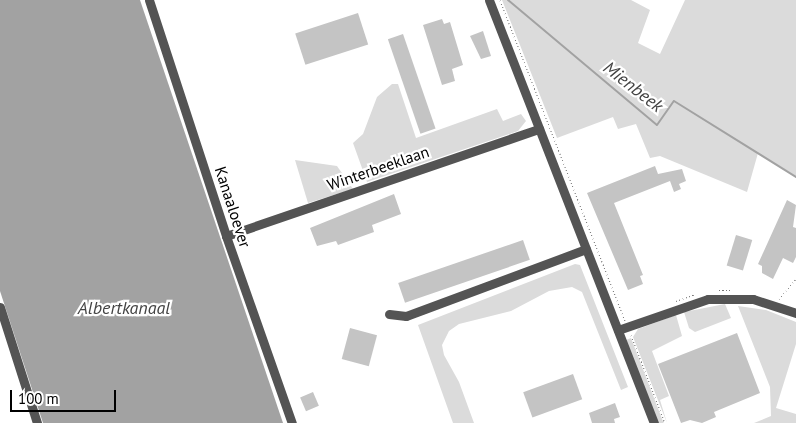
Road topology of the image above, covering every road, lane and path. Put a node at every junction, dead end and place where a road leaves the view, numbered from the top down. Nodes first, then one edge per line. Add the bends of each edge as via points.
1 (149, 0) edge
2 (488, 0) edge
3 (500, 0) edge
4 (540, 129) junction
5 (226, 236) junction
6 (586, 249) junction
7 (796, 279) edge
8 (776, 306) junction
9 (0, 307) edge
10 (389, 314) dead end
11 (796, 314) edge
12 (625, 320) dead end
13 (618, 330) junction
14 (634, 330) dead end
15 (630, 331) dead end
16 (631, 336) junction
17 (626, 340) dead end
18 (37, 423) edge
19 (292, 423) edge
20 (654, 423) edge
21 (665, 423) edge

1 - 5 street, Kanaaloever
2 - 4 street
3 - 12 path
4 - 5 street, Winterbeeklaan
4 - 6 street
5 - 19 street, Kanaaloever
6 - 10 street via 406,316
6 - 13 street
7 - 8 path
8 - 11 street
8 - 13 street via 753,299 708,299
9 - 18 street
13 - 20 street
14 - 16 path
15 - 16 path
16 - 17 path
16 - 21 path

